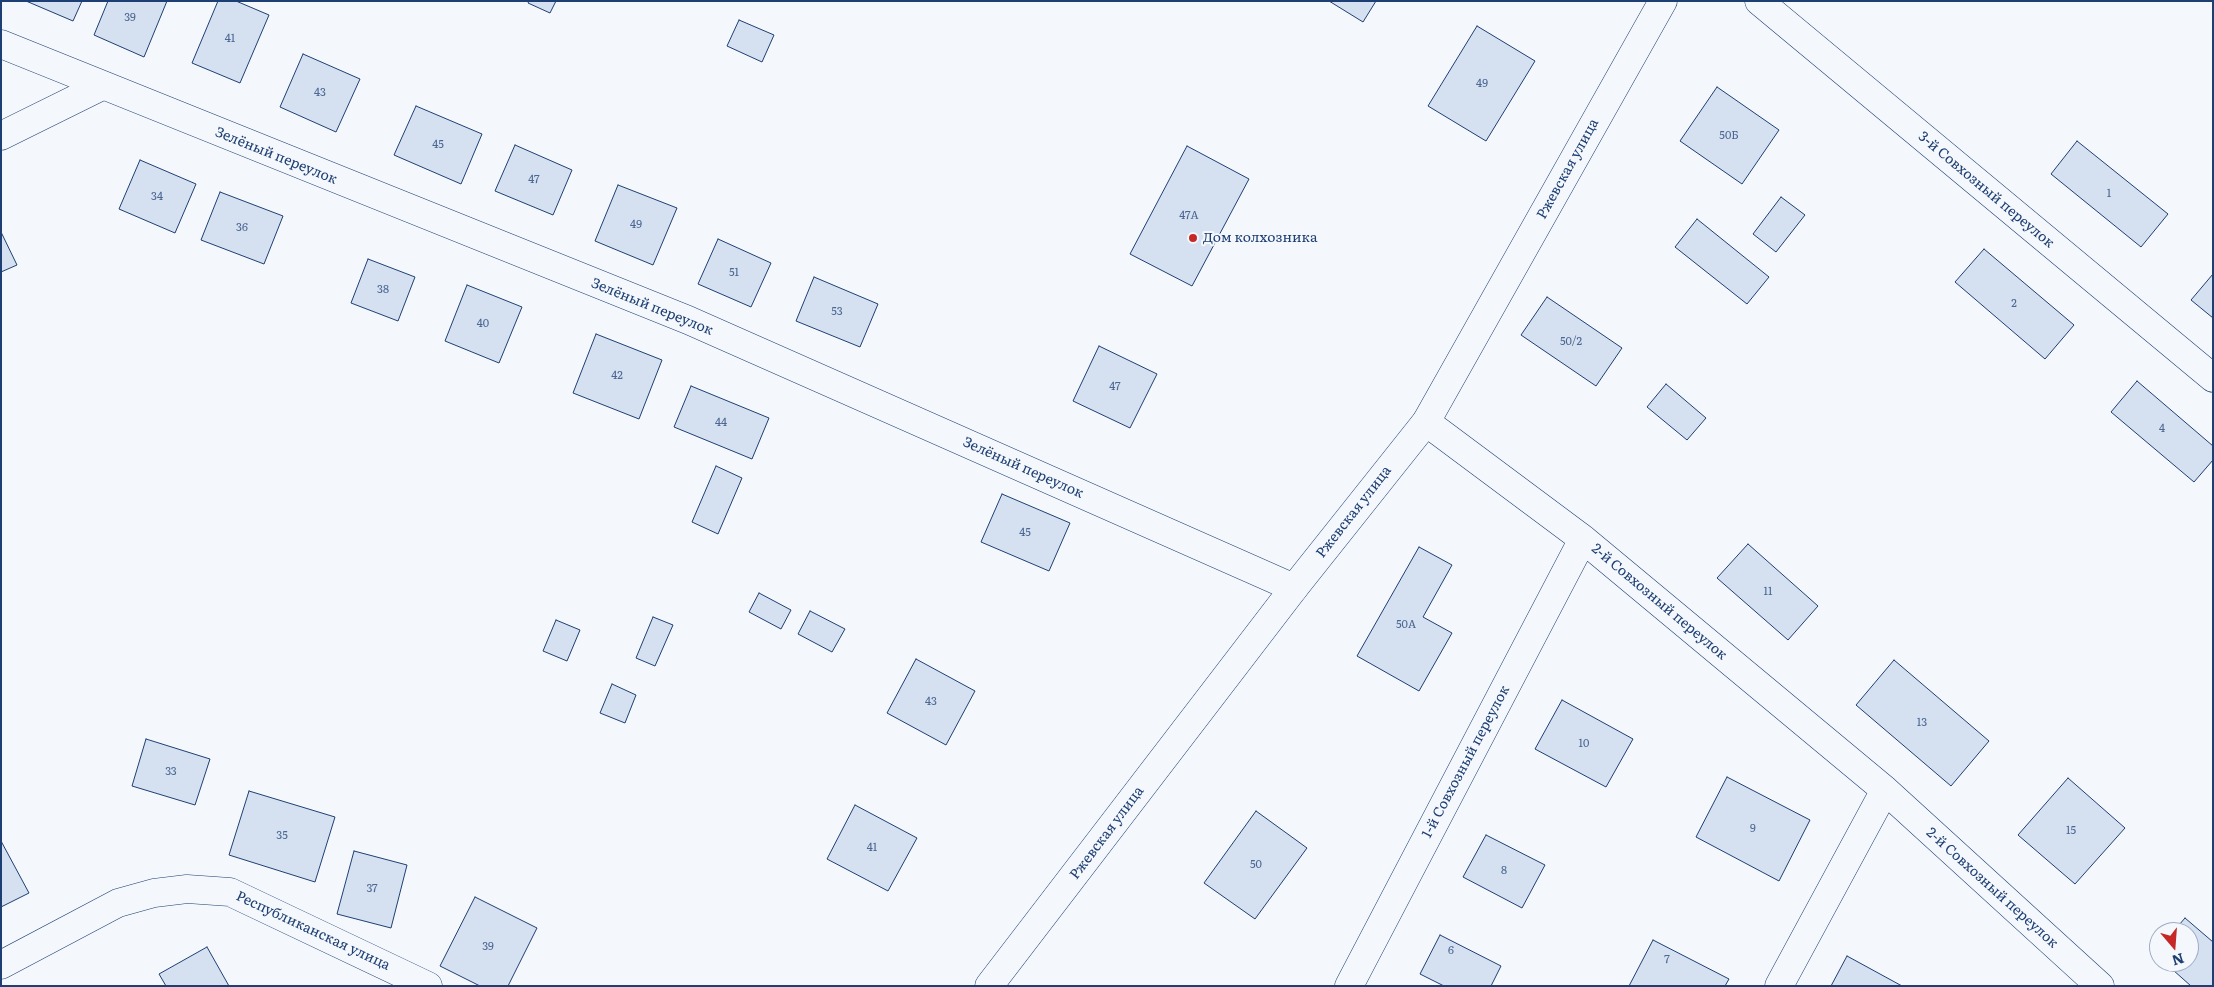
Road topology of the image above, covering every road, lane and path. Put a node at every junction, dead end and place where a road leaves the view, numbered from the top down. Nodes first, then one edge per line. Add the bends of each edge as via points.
1 (1663, 1) edge
2 (1760, 1) edge
3 (1, 44) edge
4 (102, 86) junction
5 (1, 136) edge
6 (2213, 378) edge
7 (1426, 422) junction
8 (1583, 539) junction
9 (1294, 588) junction
10 (1885, 790) junction
11 (1, 965) edge
12 (428, 986) edge
13 (989, 986) edge
14 (1349, 986) edge
15 (1779, 986) edge
16 (2100, 986) edge

1 - 7 street, Ржевская улица
2 - 6 street, 3-й Совхозный переулок
3 - 4 street, Зелёный переулок
4 - 5 street
4 - 9 street, Зелёный переулок via 688,320
7 - 8 street, 2-й Совхозный переулок
7 - 9 street, Ржевская улица
8 - 10 street, 2-й Совхозный переулок
8 - 14 street, 1-й Совхозный переулок
9 - 13 street, Ржевская улица
10 - 15 street
10 - 16 street, 2-й Совхозный переулок
11 - 12 street, Республиканская улица via 118,903 154,893 187,889 230,892

